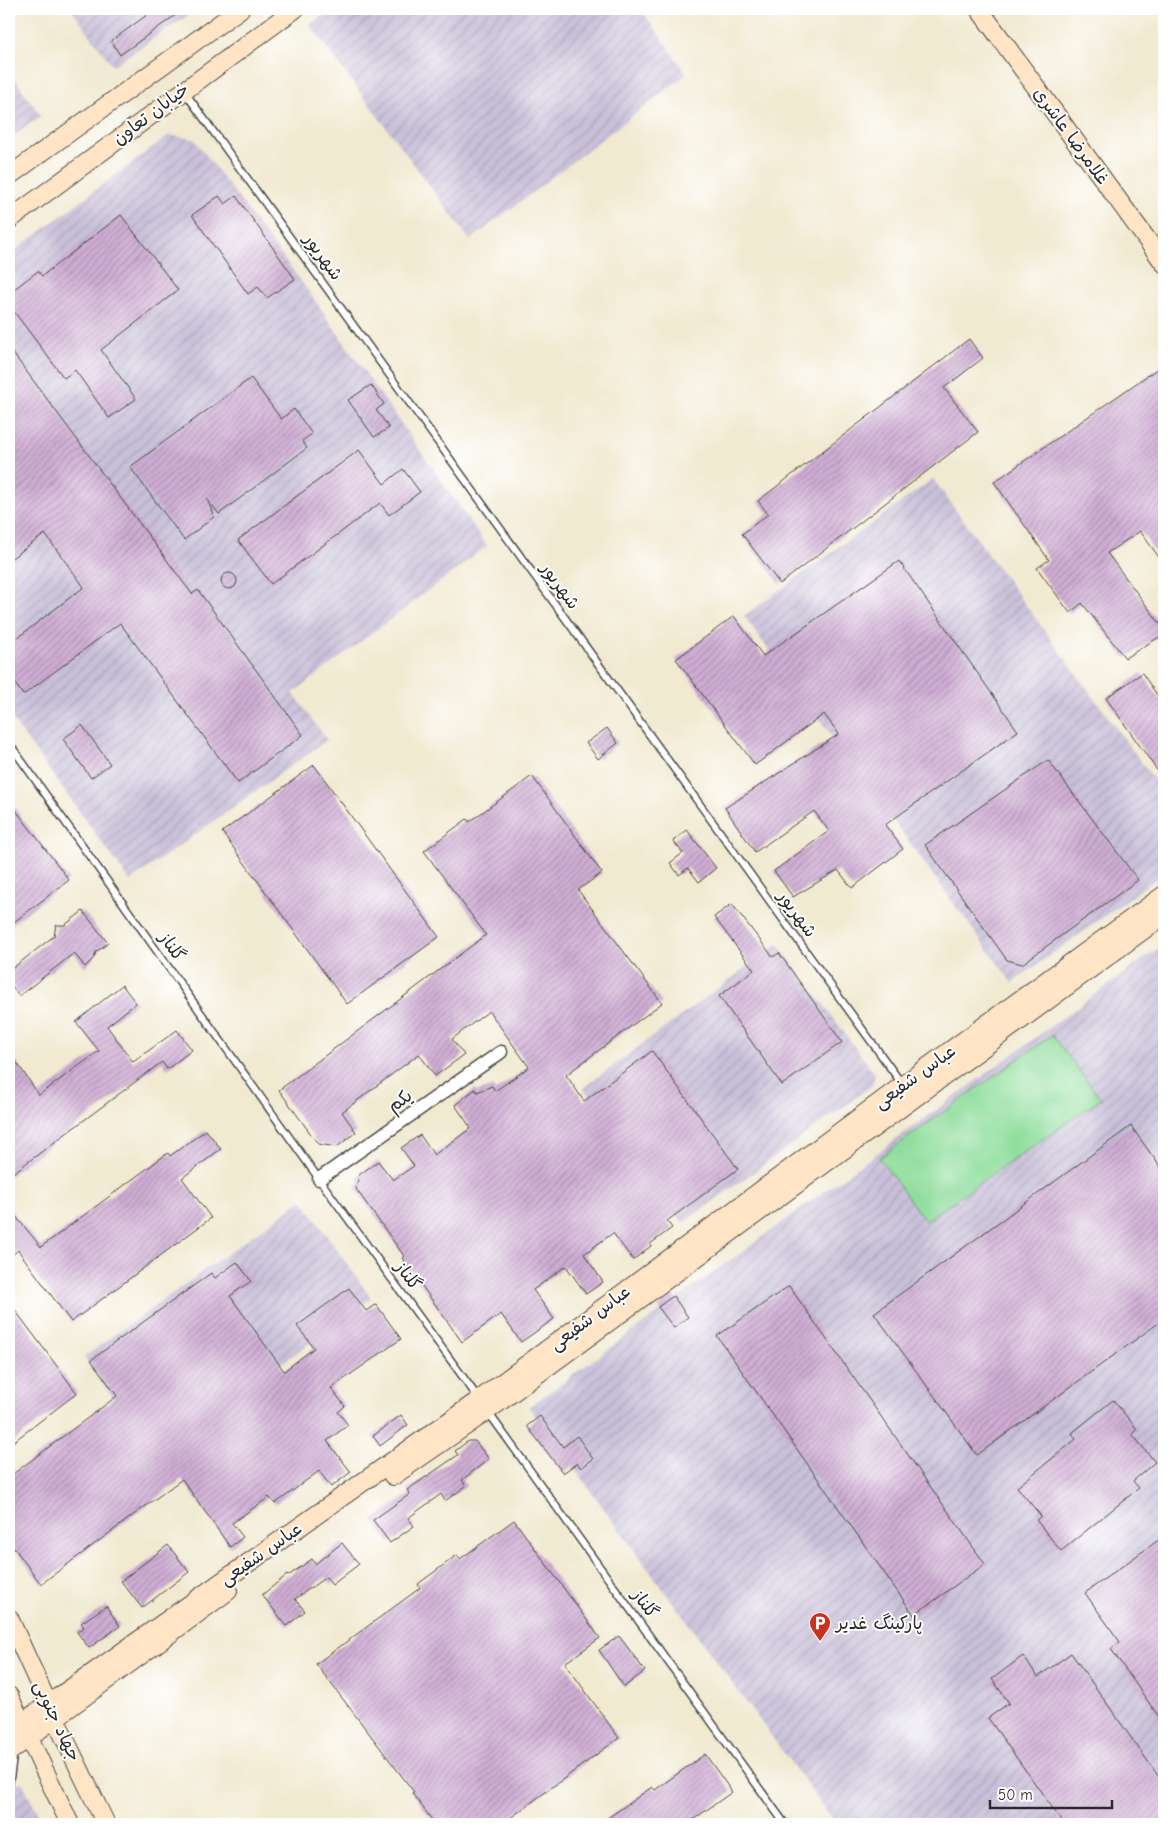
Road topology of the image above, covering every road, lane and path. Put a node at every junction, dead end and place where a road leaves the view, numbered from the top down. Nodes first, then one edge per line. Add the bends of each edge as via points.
1 (240, 9) edge
2 (295, 9) edge
3 (979, 9) edge
4 (184, 90) junction
5 (9, 176) edge
6 (9, 220) edge
7 (1164, 263) edge
8 (9, 743) edge
9 (1164, 895) edge
10 (1164, 915) edge
11 (501, 1052) dead end
12 (908, 1092) junction
13 (319, 1179) junction
14 (483, 1405) junction
15 (9, 1618) edge
16 (9, 1696) edge
17 (51, 1711) junction
18 (16, 1739) edge
19 (9, 1785) edge
20 (70, 1824) edge
21 (106, 1824) edge
22 (785, 1824) edge

1 - 5 main road, خیابان تعاون
2 - 4 main road, خیابان تعاون
3 - 7 main road, غلامرضا عاشری
4 - 6 main road, خیابان تعاون
4 - 12 lane, شهریور
8 - 13 lane, گلناز
9 - 12 main road, عباس شفیعی
10 - 12 main road, عباس شفیعی
11 - 13 street, یکم
12 - 14 main road, عباس شفیعی
13 - 14 lane, گلناز
14 - 17 main road, عباس شفیعی via 293,1544
14 - 22 lane, گلناز
15 - 17 main road, جهاد جنوبی
16 - 18 main road, جهاد جنوبی
17 - 18 main road, عباس شفیعی
17 - 21 main road, جهاد جنوبی
18 - 19 lane
18 - 20 main road, جهاد جنوبی

